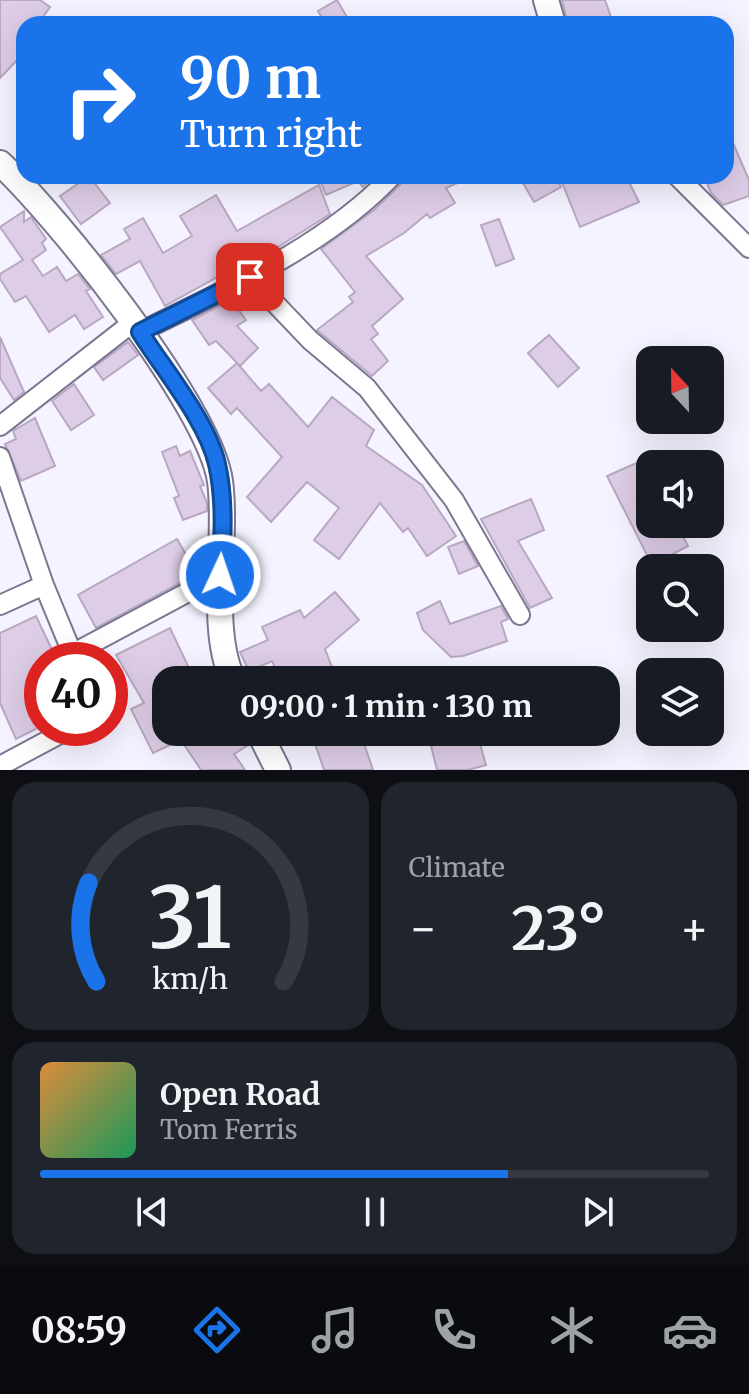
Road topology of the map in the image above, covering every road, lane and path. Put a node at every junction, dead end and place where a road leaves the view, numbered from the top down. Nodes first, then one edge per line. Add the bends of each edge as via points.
1 (0, 163) edge
2 (16, 179) edge
3 (21, 184) edge
4 (383, 184) edge
5 (685, 184) edge
6 (749, 248) edge
7 (250, 277) junction
8 (136, 328) junction
9 (0, 426) edge
10 (0, 457) edge
11 (220, 575) junction
12 (44, 585) junction
13 (0, 605) edge
14 (520, 615) dead end
15 (68, 642) edge
16 (101, 642) edge
17 (230, 666) edge
18 (37, 746) edge
19 (266, 746) edge
20 (0, 766) edge
21 (278, 770) edge

1 - 2 street
3 - 8 street via 56,219
4 - 7 street via 331,228
5 - 6 street
7 - 8 street
7 - 14 street via 310,340 367,388 454,500
8 - 9 street
8 - 11 street via 197,421 217,463
10 - 12 street
11 - 16 street
11 - 17 street
12 - 13 street
12 - 15 street
18 - 20 street
19 - 21 street

